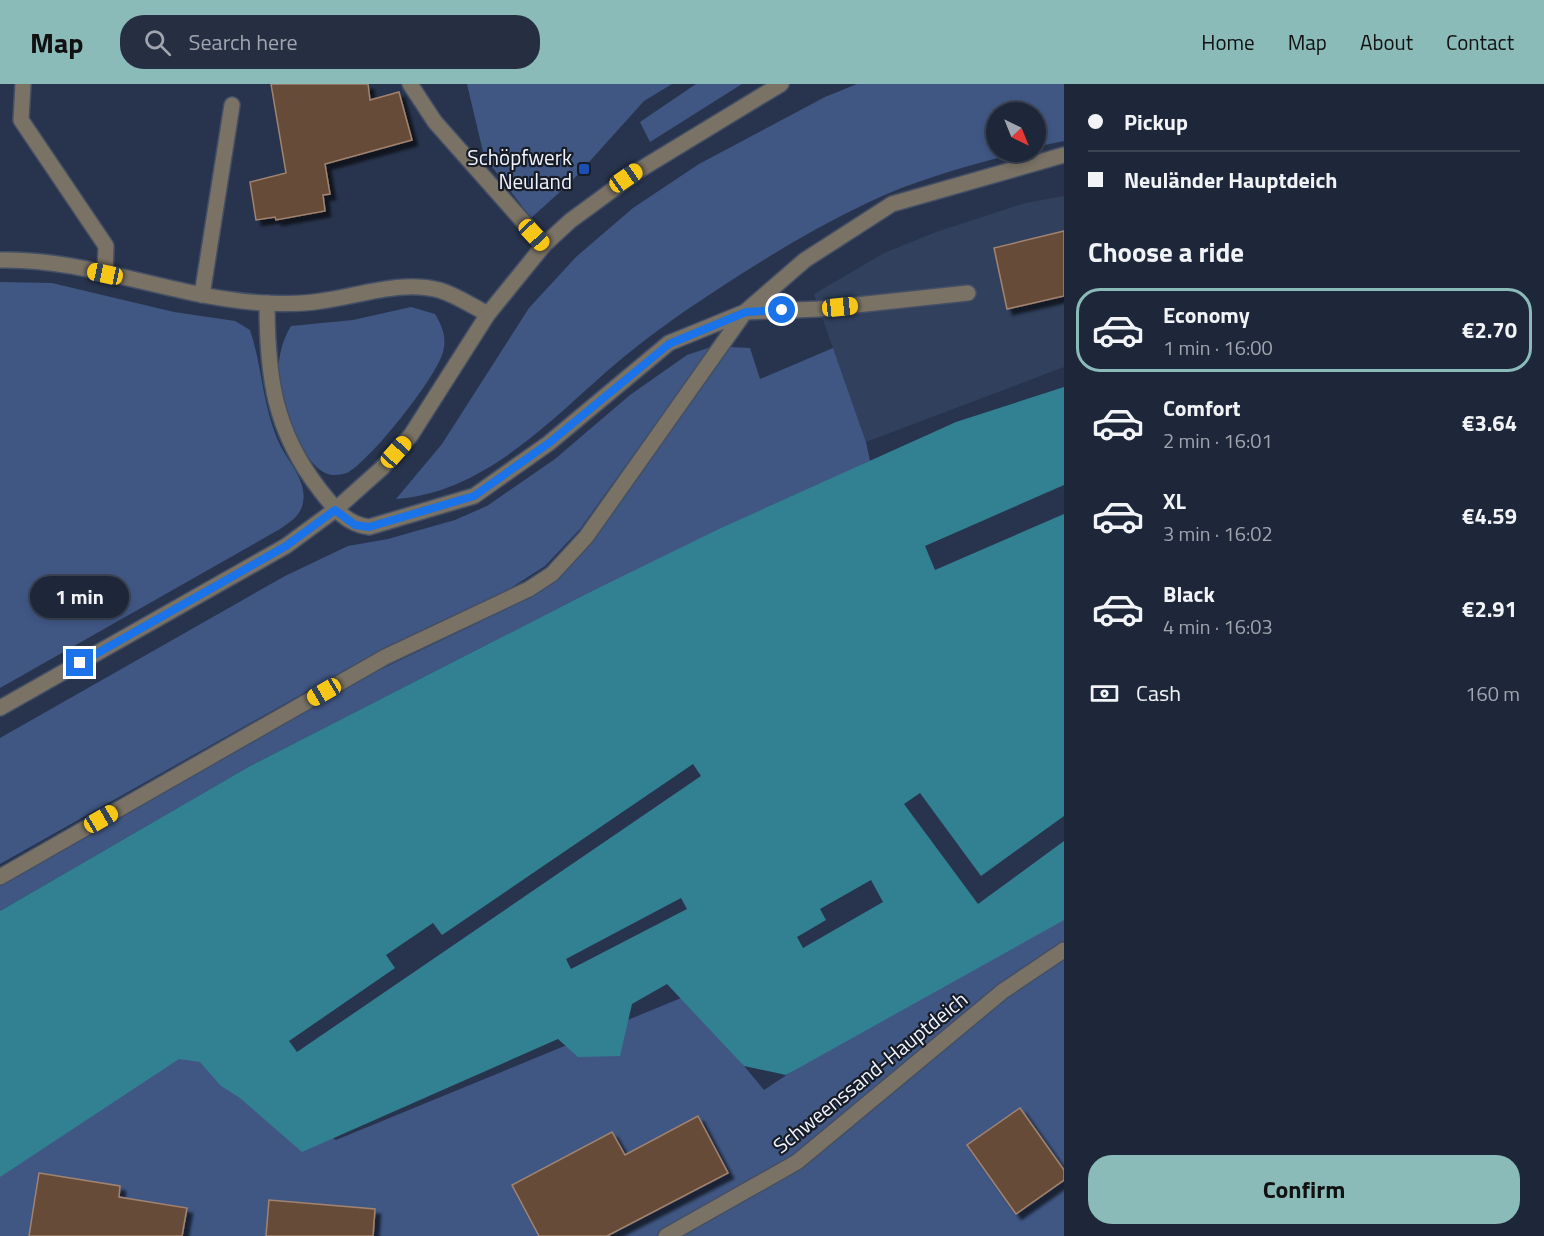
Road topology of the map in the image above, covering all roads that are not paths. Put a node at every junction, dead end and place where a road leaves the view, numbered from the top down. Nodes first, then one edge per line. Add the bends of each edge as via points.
1 (23, 84) edge
2 (410, 84) edge
3 (781, 84) edge
4 (232, 105) dead end
5 (1064, 155) edge
6 (544, 245) junction
7 (0, 260) edge
8 (105, 274) junction
9 (968, 293) dead end
10 (202, 295) junction
11 (267, 303) junction
12 (746, 312) junction
13 (488, 314) junction
14 (335, 510) junction
15 (0, 708) edge
16 (0, 877) edge
17 (1064, 950) edge
18 (666, 1236) edge

1 - 8 street via 21,120 106,246
2 - 6 street via 435,122
3 - 6 street via 641,169
4 - 10 street
5 - 12 street via 892,204 804,260
6 - 13 street
7 - 8 street via 63,265
8 - 10 street
9 - 12 street via 819,309
10 - 11 street
11 - 13 street via 320,302 393,287 414,287 451,295
11 - 14 street via 267,355 280,420 297,457
12 - 14 street via 669,344 549,443 474,496 369,527 355,525
12 - 16 street via 586,537 552,574 529,589 385,657
13 - 14 street via 411,435 382,468
14 - 15 street via 286,546
17 - 18 street, Schweenssand-Hauptdeich via 1003,991 797,1162

